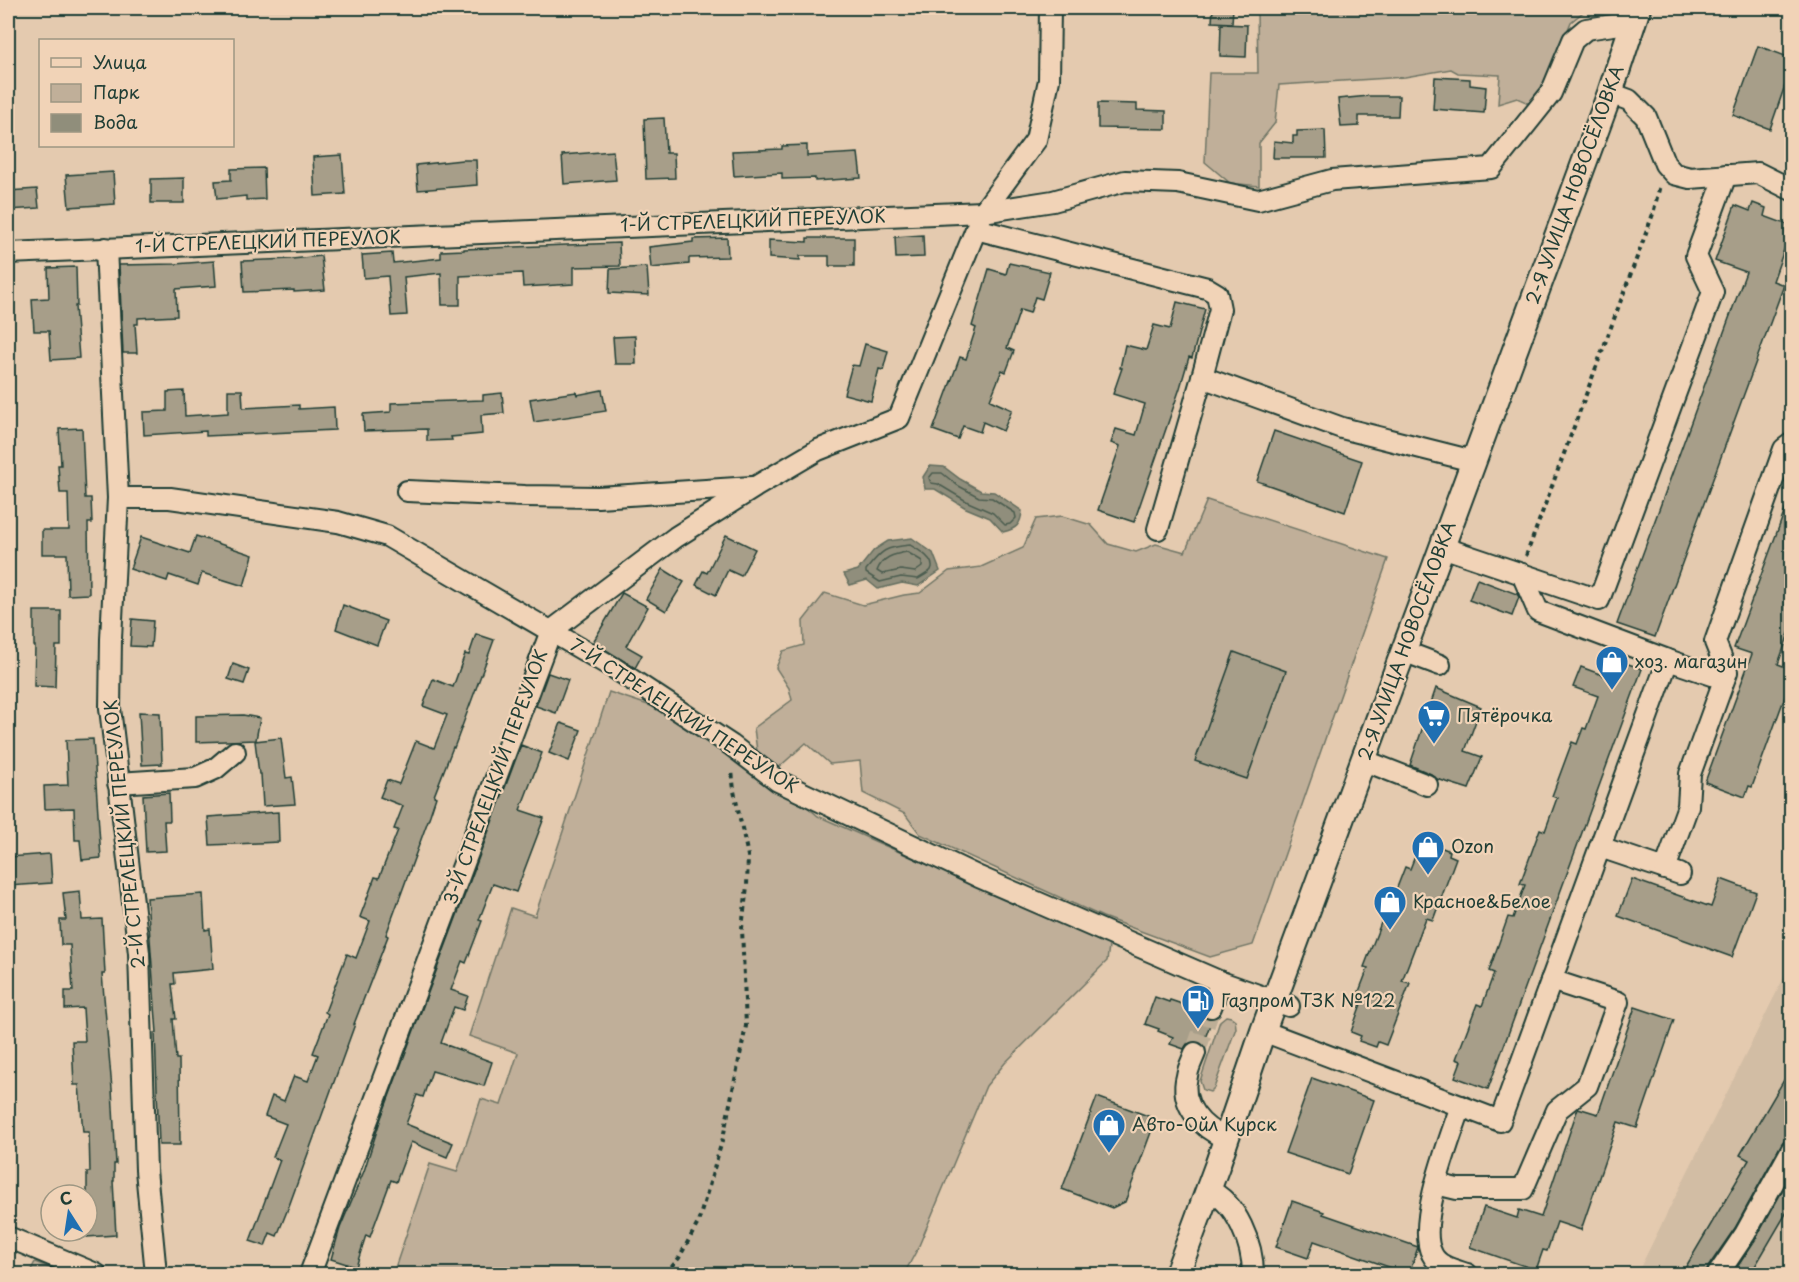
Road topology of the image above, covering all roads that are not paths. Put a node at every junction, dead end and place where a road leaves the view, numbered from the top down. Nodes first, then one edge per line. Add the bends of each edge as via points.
1 (1050, 8) edge
2 (1636, 15) edge
3 (1610, 93) junction
4 (1725, 175) junction
5 (1791, 190) edge
6 (980, 220) junction
7 (106, 248) junction
8 (8, 253) edge
9 (1202, 377) junction
10 (1791, 443) edge
11 (1473, 461) junction
12 (755, 487) junction
13 (407, 491) dead end
14 (118, 498) junction
15 (1158, 529) dead end
16 (1442, 547) junction
17 (1522, 574) junction
18 (550, 631) junction
19 (1403, 651) junction
20 (1668, 660) junction
21 (1440, 665) dead end
22 (1724, 679) junction
23 (235, 752) dead end
24 (1363, 760) junction
25 (118, 783) junction
26 (1427, 786) dead end
27 (1600, 847) junction
28 (1551, 980) junction
29 (1221, 982) junction
30 (1282, 1003) junction
31 (1211, 1006) tunnel mouth
32 (1263, 1031) junction
33 (1194, 1053) tunnel mouth
34 (1461, 1106) junction
35 (1226, 1138) junction
36 (1791, 1149) edge
37 (1436, 1184) junction
38 (1208, 1190) junction
39 (8, 1237) edge
40 (96, 1275) edge
41 (156, 1275) edge
42 (310, 1275) edge
43 (1177, 1275) edge
44 (1253, 1275) edge
45 (1467, 1275) edge
46 (1718, 1275) edge

1 - 6 street via 1049,80 1036,140
2 - 3 main road, 2-Я УЛИЦА НОВОСЁЛОВКА
2 - 6 street, 1-Й СТРЕЛЕЦКИЙ ПЕРЕУЛОК via 1586,29 1573,40 1551,93 1491,168 1332,180 1258,200 1178,183 1125,181
3 - 4 street via 1629,100 1646,117 1665,164 1674,174 1690,178
3 - 11 main road, 2-Я УЛИЦА НОВОСЁЛОВКА
4 - 5 street via 1758,173
4 - 17 street via 1695,256 1713,292 1599,600
6 - 7 street, 1-Й СТРЕЛЕЦКИЙ ПЕРЕУЛОК
6 - 9 street via 1217,294 1220,309
6 - 12 street, 3-Й СТРЕЛЕЦКИЙ ПЕРЕУЛОК via 899,418 818,450
7 - 8 street, 1-Й СТРЕЛЕЦКИЙ ПЕРЕУЛОК
7 - 14 street, 2-Й СТРЕЛЕЦКИЙ ПЕРЕУЛОК
9 - 11 street via 1342,428
9 - 15 street
10 - 22 street via 1784,449 1715,642 1727,672
11 - 16 main road, 2-Я УЛИЦА НОВОСЁЛОВКА
12 - 13 street via 598,497
12 - 18 street, 3-Й СТРЕЛЕЦКИЙ ПЕРЕУЛОК via 676,537
14 - 18 street, 7-Й СТРЕЛЕЦКИЙ ПЕРЕУЛОК via 170,498 338,522 387,536
14 - 25 street, 2-Й СТРЕЛЕЦКИЙ ПЕРЕУЛОК via 111,708
16 - 17 street
16 - 19 main road, 2-Я УЛИЦА НОВОСЁЛОВКА
17 - 20 street via 1539,611
18 - 29 street, 7-Й СТРЕЛЕЦКИЙ ПЕРЕУЛОК via 614,668 778,781 979,877
18 - 42 street, 3-Й СТРЕЛЕЦКИЙ ПЕРЕУЛОК
19 - 21 street
19 - 24 main road, 2-Я УЛИЦА НОВОСЁЛОВКА
20 - 22 street
20 - 27 street
22 - 27 street via 1690,774 1688,806 1672,872
23 - 25 street via 215,769 195,778
24 - 26 street
24 - 30 main road, 2-Я УЛИЦА НОВОСЁЛОВКА
25 - 41 street, 2-Й СТРЕЛЕЦКИЙ ПЕРЕУЛОК via 139,953 146,1170
27 - 28 street
28 - 34 street via 1500,1121
28 - 37 street via 1618,1002 1587,1086 1557,1110 1523,1189 1457,1189
29 - 30 street, 7-Й СТРЕЛЕЦКИЙ ПЕРЕУЛОК
29 - 31 street
30 - 32 main road, 2-Я УЛИЦА НОВОСЁЛОВКА
32 - 34 street via 1289,1033
32 - 35 main road, 2-Я УЛИЦА НОВОСЁЛОВКА
33 - 35 street via 1186,1078 1192,1111 1204,1126
34 - 37 street
35 - 38 main road, 2-Я УЛИЦА НОВОСЁЛОВКА
36 - 46 street
37 - 45 street via 1428,1216 1431,1254 1439,1263
38 - 43 main road, 2-Я УЛИЦА НОВОСЁЛОВКА
38 - 44 street via 1225,1201 1238,1221 1253,1260
39 - 40 street

